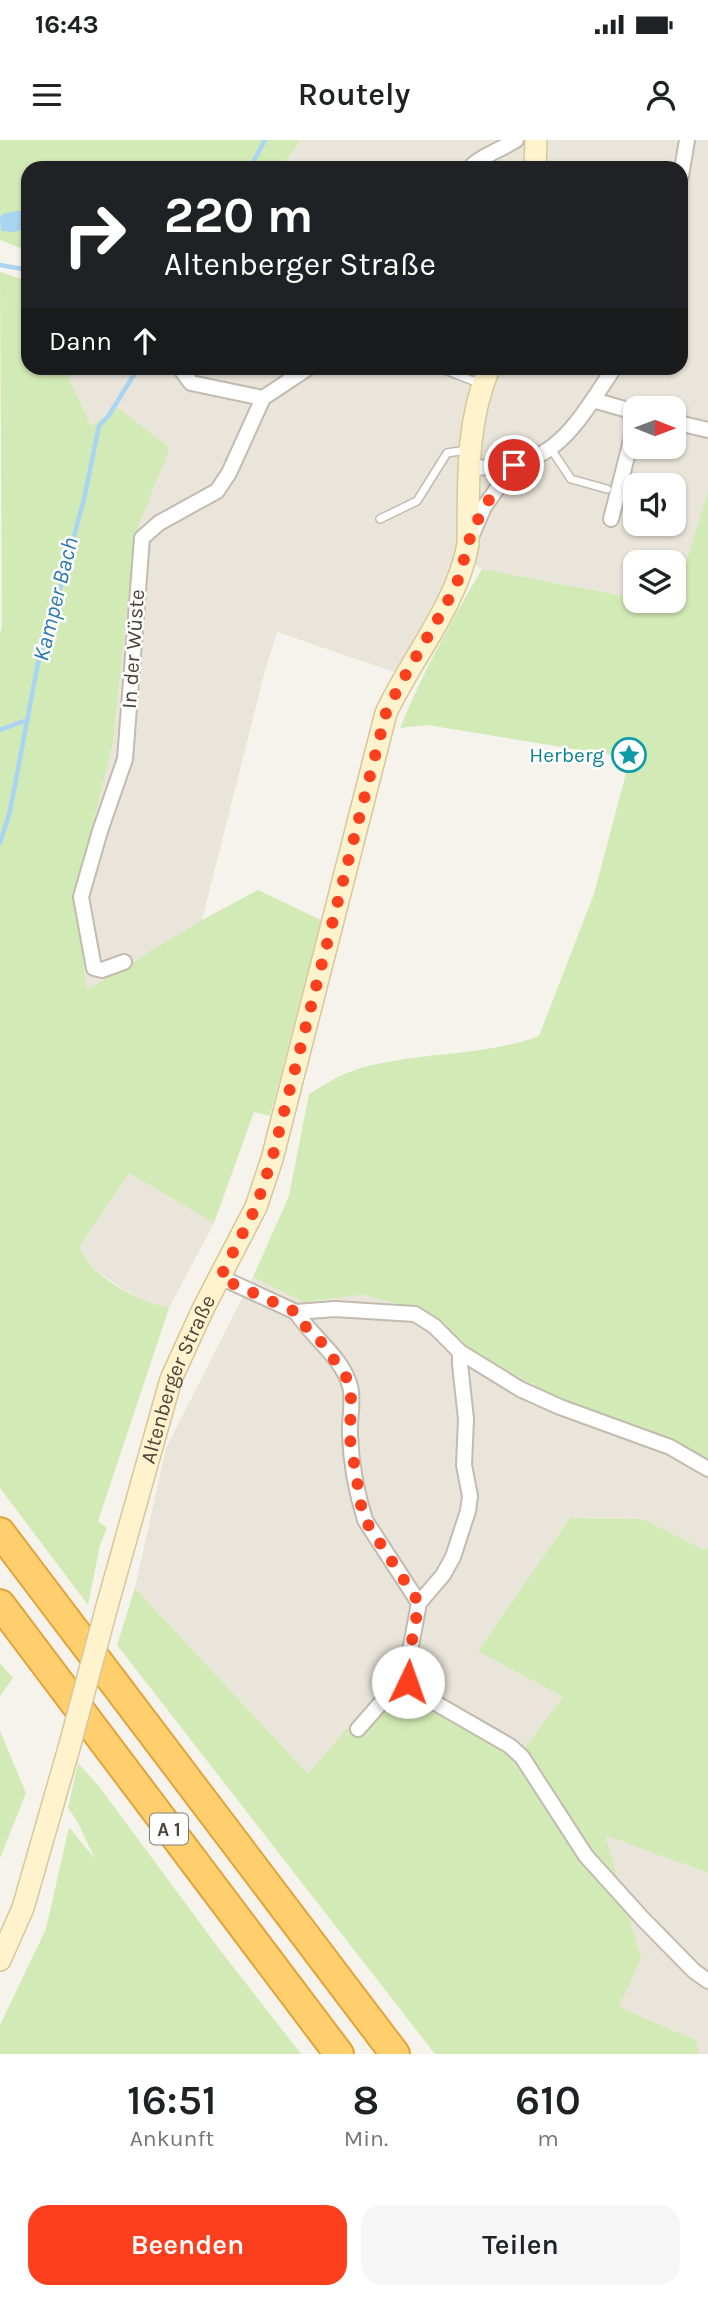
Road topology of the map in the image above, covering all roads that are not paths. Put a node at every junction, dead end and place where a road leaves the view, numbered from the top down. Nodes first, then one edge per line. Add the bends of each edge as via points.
1 (516, 140) edge
2 (536, 140) edge
3 (687, 140) edge
4 (475, 161) edge
5 (535, 161) edge
6 (684, 161) edge
7 (185, 375) edge
8 (298, 375) edge
9 (609, 375) edge
10 (486, 376) edge
11 (263, 398) junction
12 (593, 400) junction
13 (623, 409) edge
14 (686, 425) edge
15 (708, 430) edge
16 (551, 449) junction
17 (470, 458) junction
18 (626, 459) edge
19 (514, 465) junction
20 (607, 489) dead end
21 (380, 519) dead end
22 (611, 519) dead end
23 (468, 544) junction
24 (124, 962) dead end
25 (220, 1278) junction
26 (296, 1312) junction
27 (460, 1352) junction
28 (708, 1469) edge
29 (0, 1532) edge
30 (419, 1603) junction
31 (0, 1604) edge
32 (408, 1682) junction
33 (358, 1729) dead end
34 (0, 1960) edge
35 (708, 1981) edge
36 (339, 2054) edge
37 (395, 2054) edge

1 - 4 street
2 - 5 main road
3 - 6 street
7 - 11 street via 191,383
8 - 11 street
9 - 12 street
10 - 17 main road, Altenberger Straße via 473,416
11 - 24 street, In der Wüste via 217,491 159,523 142,538 125,759 81,897 94,968 102,970
12 - 13 street
12 - 16 street
14 - 15 street
16 - 19 street
16 - 20 lane via 571,479
17 - 19 street via 500,467
17 - 21 lane via 447,453 417,501
17 - 23 main road, Altenberger Straße
18 - 22 street
19 - 23 street via 484,507
23 - 25 main road, Altenberger Straße via 458,580 386,713 272,1159 256,1207
25 - 26 street
25 - 34 main road, Altenberger Straße, bridge via 171,1378 23,1908
26 - 27 street via 335,1309 415,1314
26 - 30 street via 346,1377 351,1396 350,1439 365,1520
27 - 28 street via 541,1399 670,1447
27 - 30 street via 468,1511 453,1557
29 - 37 highway, A 1
30 - 32 street
31 - 36 highway, A 1
32 - 33 street via 394,1688
32 - 35 street via 522,1757 586,1856

